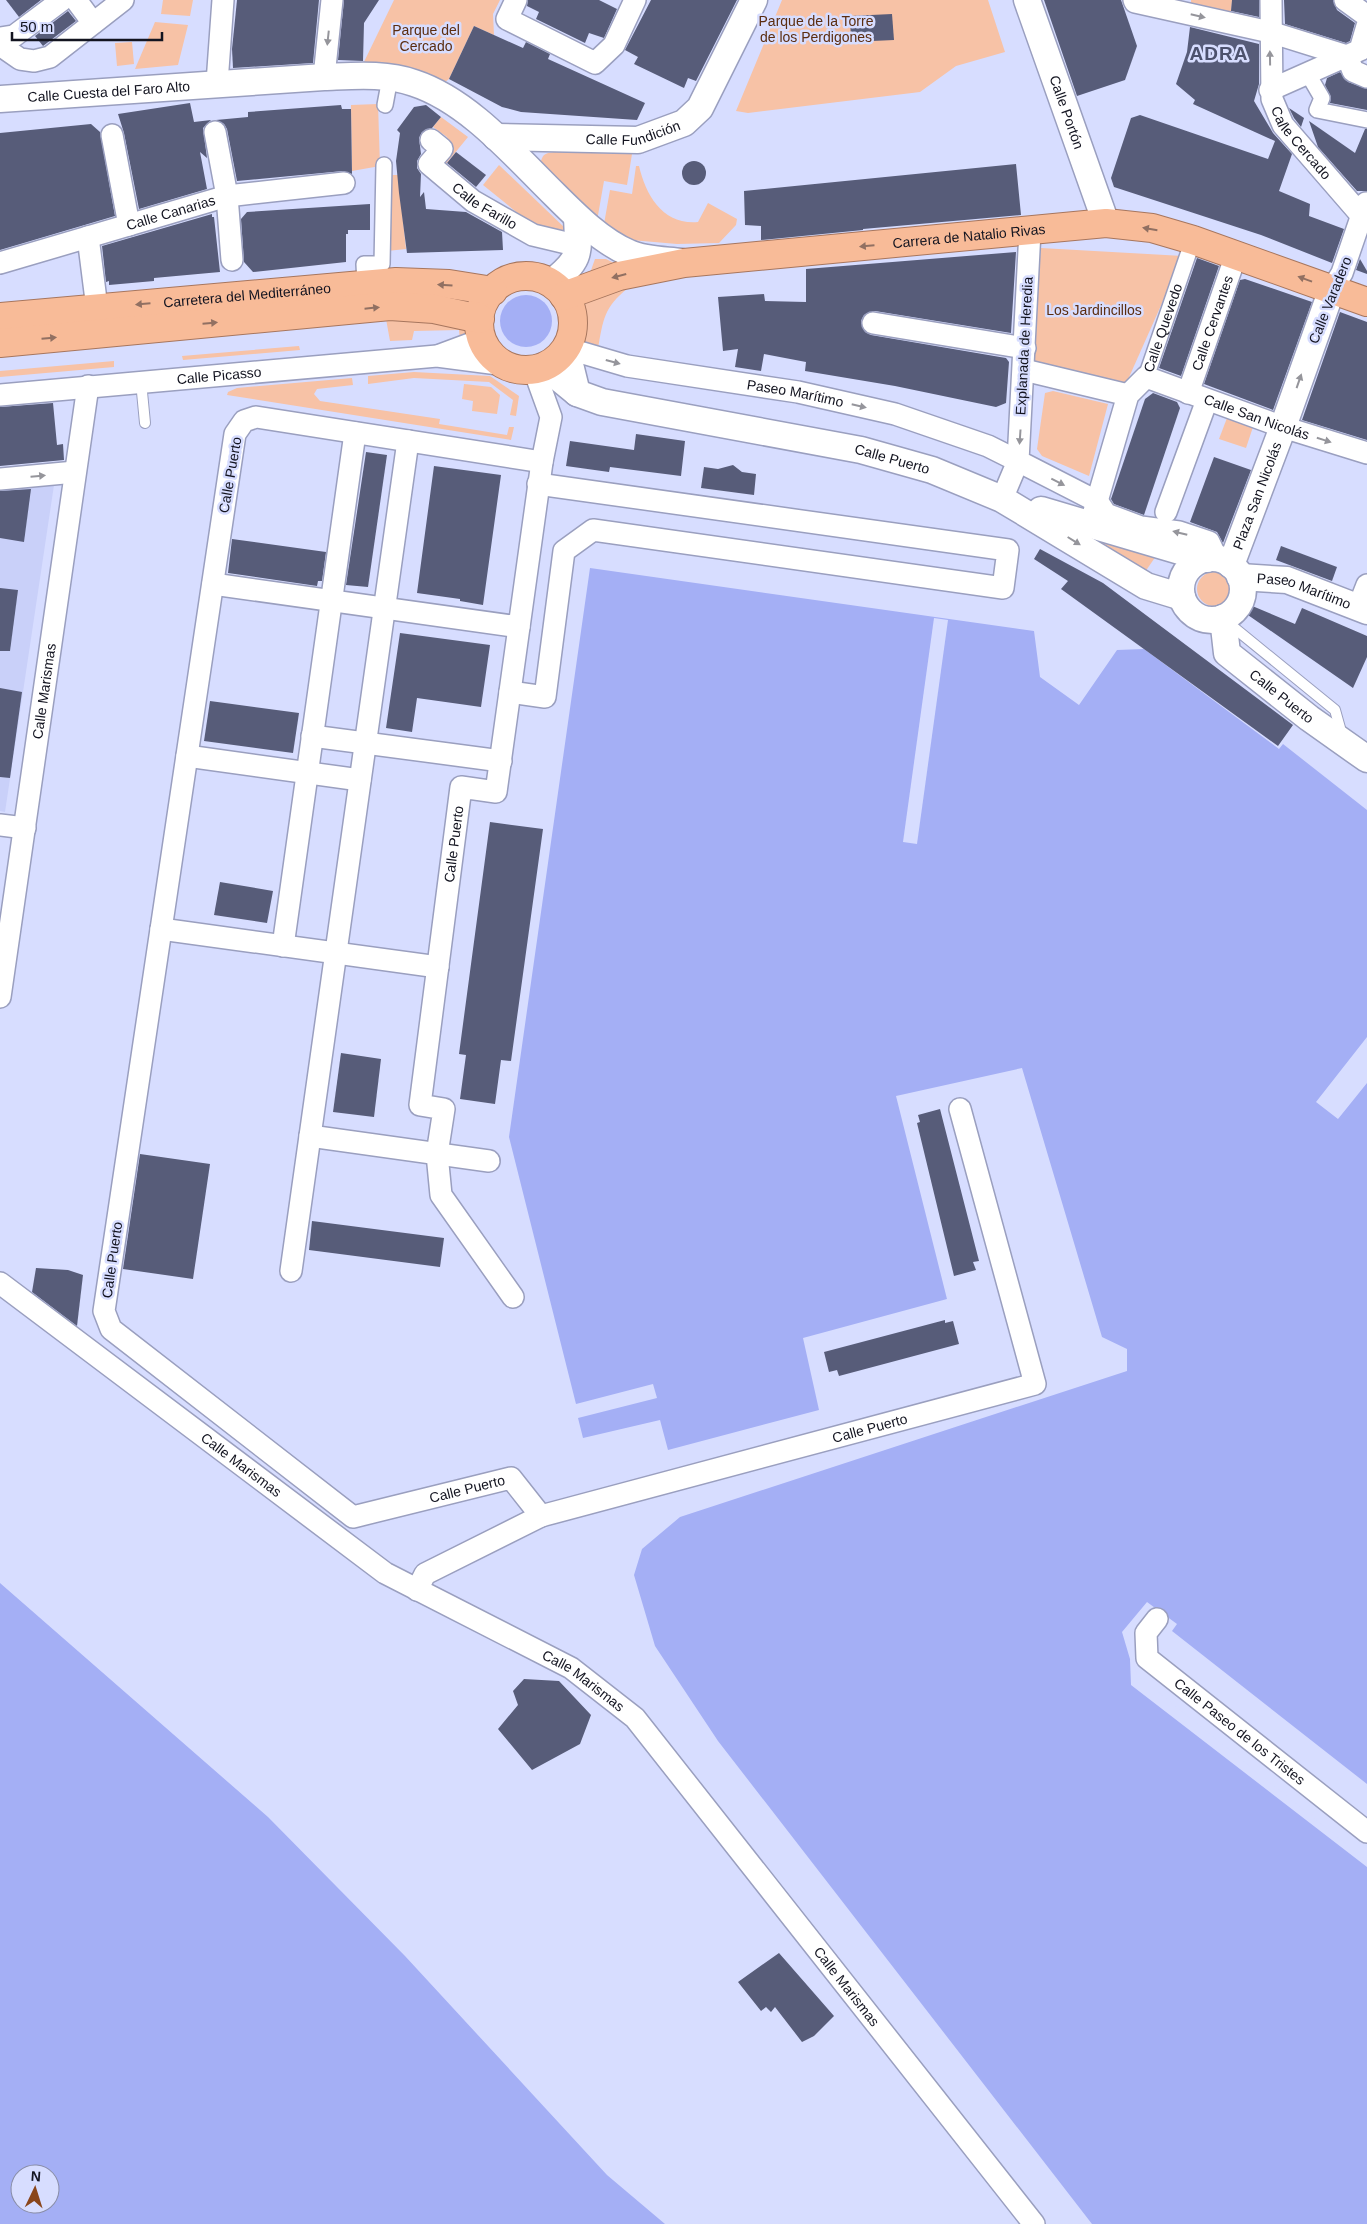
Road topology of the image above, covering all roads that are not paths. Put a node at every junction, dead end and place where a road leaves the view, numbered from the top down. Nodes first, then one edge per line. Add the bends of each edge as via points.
1 (62, 0) edge
2 (76, 0) edge
3 (123, 0) edge
4 (223, 0) edge
5 (332, 0) edge
6 (516, 0) edge
7 (635, 0) edge
8 (754, 0) edge
9 (1027, 0) edge
10 (1134, 0) edge
11 (1271, 0) edge
12 (1345, 0) edge
13 (1171, 5) edge
14 (1367, 16) edge
15 (93, 23) junction
16 (1367, 26) edge
17 (1270, 32) junction
18 (0, 38) edge
19 (0, 45) edge
20 (1353, 53) junction
21 (1308, 74) junction
22 (324, 77) junction
23 (1367, 77) edge
24 (390, 78) junction
25 (217, 83) junction
26 (1270, 90) junction
27 (0, 99) edge
28 (385, 105) dead end
29 (1367, 120) edge
30 (215, 132) dead end
31 (112, 135) dead end
32 (496, 137) junction
33 (431, 140) dead end
34 (384, 165) dead end
35 (344, 183) dead end
36 (227, 196) junction
37 (1364, 208) edge
38 (577, 218) junction
39 (1106, 223) junction
40 (129, 225) junction
41 (1030, 230) junction
42 (88, 237) junction
43 (1193, 240) junction
44 (579, 246) junction
45 (1236, 255) junction
46 (232, 260) dead end
47 (0, 262) edge
48 (684, 263) junction
49 (364, 284) junction
50 (1332, 289) junction
51 (557, 290) junction
52 (493, 291) junction
53 (1367, 302) edge
54 (97, 308) junction
55 (0, 317) edge
56 (873, 323) dead end
57 (481, 329) junction
58 (0, 343) edge
59 (566, 348) junction
60 (1025, 348) junction
61 (437, 356) junction
62 (506, 365) junction
63 (539, 368) junction
64 (1024, 370) junction
65 (1146, 377) junction
66 (88, 386) junction
67 (142, 392) dead end
68 (577, 393) junction
69 (0, 395) edge
70 (1128, 395) junction
71 (1197, 396) junction
72 (145, 423) dead end
73 (1283, 427) junction
74 (355, 433) junction
75 (408, 441) junction
76 (1367, 453) edge
77 (1018, 461) junction
78 (542, 462) junction
79 (75, 472) junction
80 (0, 479) edge
81 (538, 484) junction
82 (1002, 499) junction
83 (1166, 512) dead end
84 (1094, 513) junction
85 (1224, 565) junction
86 (213, 584) junction
87 (1182, 597) junction
88 (332, 600) junction
89 (1364, 601) edge
90 (385, 608) junction
91 (1223, 618) junction
92 (519, 627) junction
93 (510, 692) junction
94 (312, 736) junction
95 (366, 743) junction
96 (187, 756) junction
97 (1367, 759) edge
98 (500, 761) junction
99 (307, 773) junction
100 (360, 780) junction
101 (0, 825) edge
102 (25, 828) junction
103 (161, 929) junction
104 (283, 946) junction
105 (336, 953) junction
106 (438, 967) junction
107 (0, 997) edge
108 (960, 1109) dead end
109 (310, 1136) junction
110 (437, 1154) junction
111 (489, 1161) dead end
112 (291, 1272) dead end
113 (0, 1283) edge
114 (513, 1297) dead end
115 (541, 1516) junction
116 (417, 1590) junction
117 (1157, 1619) dead end
118 (1367, 1832) edge
119 (1034, 2224) edge

1 - 18 street via 14,36
2 - 15 street
3 - 15 street
4 - 25 street
5 -> 22 street
6 - 7 street via 507,19 595,63 614,45
8 - 32 street, Calle Fundición via 700,108 684,123 638,140
9 - 39 street, Calle Portón
10 - 13 street
11 - 17 street, Calle Cercado
12 - 14 street
13 -> 17 street
15 - 19 street via 50,57 34,61 20,59
16 - 20 street
17 - 20 street
26 -> 17 street, Calle Cercado
20 - 21 street
20 - 23 street via 1353,71
21 - 26 street
21 - 29 street via 1322,98 1317,110
22 - 24 street via 372,75
22 - 25 street, Calle Cuesta del Faro Alto
24 - 28 street
24 - 32 street via 414,83 450,100
25 - 27 street, Calle Cuesta del Faro Alto
26 - 37 street, Calle Cercado via 1283,125
30 - 36 street
31 - 40 street
32 - 38 street
33 - 44 street, Calle Farillo via 442,148 430,164 473,201 533,235
34 - 49 street via 382,264 364,264
35 - 36 street, Calle Canarias
36 - 40 street, Calle Canarias
36 - 46 street
37 - 50 street, Calle Varadero via 1342,273
38 - 44 street
38 - 48 street via 630,254
39 - 41 highway, Carrera de Natalio Rivas
43 -> 39 highway, Carrera de Natalio Rivas via 1152,228
40 - 42 street, Calle Canarias
41 -> 48 highway, Carrera de Natalio Rivas
41 - 60 street, Explanada de Heredia
42 - 47 street, Calle Canarias
42 - 54 street
43 - 45 highway, Carrera de Natalio Rivas
43 - 65 street, Calle Quevedo
44 - 51 street via 578,256
50 -> 45 highway, Carrera de Natalio Rivas
45 - 71 street, Calle Cervantes
48 -> 51 highway, Carrera de Natalio Rivas
52 -> 49 highway, Carretera del Mediterráneo via 396,282
49 -> 54 highway, Carretera del Mediterráneo
50 - 53 highway, Carrera de Natalio Rivas
73 -> 50 street, Calle Varadero
51 - 52 highway via 537,278 522,277 509,280
51 - 59 highway via 571,308 572,336
52 - 57 highway via 486,301
54 - 55 highway, Carretera del Mediterráneo
56 - 60 street
58 -> 57 highway, Carretera del Mediterráneo via 390,306 434,309
57 - 61 street
57 - 62 highway via 490,353
59 - 63 highway via 556,359
59 - 68 street
59 -> 77 street, Paseo Marítimo via 627,366 798,392 895,414 988,446
60 - 64 street, Explanada de Heredia
61 - 62 street
61 - 66 street, Calle Picasso
62 - 63 highway via 518,370
63 - 68 street, Calle Puerto
63 - 78 street, Calle Puerto via 551,418
64 - 70 street
64 -> 77 street, Explanada de Heredia
65 - 70 street, Calle Quevedo
65 - 71 street, Calle San Nicolás
66 - 69 street, Calle Picasso
66 - 79 street, Calle Marismas
67 - 72 lane
68 - 82 street, Calle Puerto via 602,402 861,450 932,470
70 - 84 street, Calle Quevedo
71 - 73 street, Calle San Nicolás
71 - 83 street, Calle Cervantes
73 -> 76 street, Calle San Nicolás
73 - 85 street, Plaza San Nicolás
74 - 75 street, Calle Puerto
74 - 86 street, Calle Puerto via 256,417 244,421 235,434
74 - 88 street
75 - 78 street, Calle Puerto
75 - 90 street
77 - 82 street
77 -> 84 street, Paseo Marítimo
78 - 81 street, Calle Puerto
80 -> 79 street
79 - 102 street, Calle Marismas
81 - 92 street, Calle Puerto
81 - 93 street via 1008,550 1003,588 593,530 564,551 545,697
82 - 84 street, Paseo Marítimo
82 -> 87 street, Calle Puerto via 1146,586
85 -> 84 street, Paseo Marítimo
85 - 87 street via 1197,562 1189,568 1183,576
85 - 89 street, Paseo Marítimo
85 - 91 street via 1243,586 1240,601
86 - 88 street
86 - 96 street, Calle Puerto
87 - 91 street via 1193,614 1202,618
88 - 90 street
88 - 94 street
90 - 92 street
90 - 95 street
91 - 97 street, Calle Puerto via 1227,653
92 - 93 street, Calle Puerto
93 - 98 street, Calle Puerto
94 - 95 street
94 - 99 street
95 - 98 street
95 - 100 street
96 - 99 street
96 - 103 street, Calle Puerto
98 - 106 street, Calle Puerto via 496,792 461,787
99 - 100 street
99 - 104 street
100 - 105 street
101 - 102 street
102 - 107 street, Calle Marismas
103 - 104 street
103 - 115 street, Calle Puerto via 104,1311 111,1329 353,1517 512,1478
104 - 105 street
105 - 106 street
105 - 109 street
106 - 110 street, Calle Puerto via 420,1105 444,1109
108 - 115 street, Calle Puerto via 1035,1384
109 - 110 street
109 - 112 street
110 - 111 street
110 - 114 street, Calle Puerto via 441,1195
113 - 116 street, Calle Marismas via 385,1573
115 - 116 street via 425,1574
116 - 119 street, Calle Marismas via 571,1668 634,1718
117 - 118 street, Calle Paseo de los Tristes via 1146,1632 1147,1658

